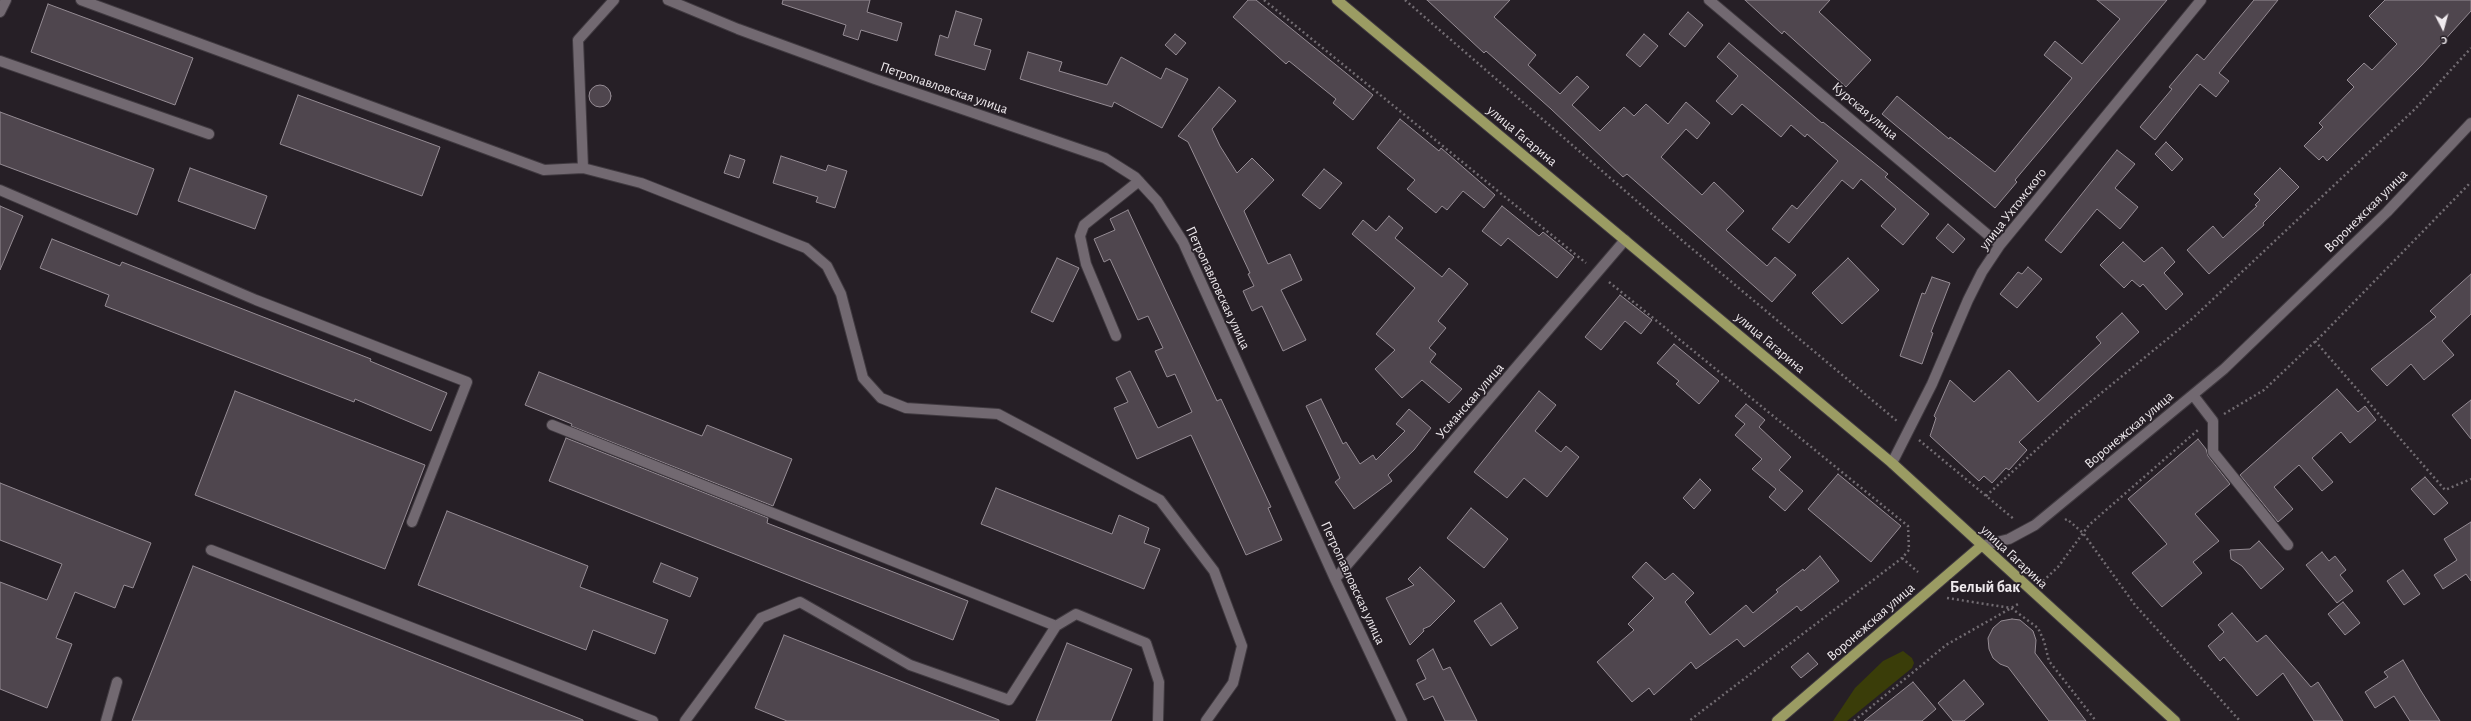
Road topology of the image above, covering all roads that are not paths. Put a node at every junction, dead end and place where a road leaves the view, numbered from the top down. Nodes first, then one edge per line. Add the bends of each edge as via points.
1 (6, 0) edge
2 (81, 0) edge
3 (614, 0) edge
4 (668, 0) edge
5 (1337, 0) edge
6 (1709, 0) edge
7 (2201, 0) edge
8 (0, 12) edge
9 (0, 62) edge
10 (2471, 123) edge
11 (209, 134) dead end
12 (583, 168) junction
13 (1139, 181) junction
14 (0, 190) edge
15 (1625, 240) junction
16 (2000, 245) junction
17 (1116, 336) dead end
18 (2193, 395) junction
19 (552, 425) dead end
20 (1892, 463) junction
21 (412, 522) dead end
22 (2288, 545) dead end
23 (1981, 546) junction
24 (211, 550) dead end
25 (1335, 580) junction
26 (1056, 626) junction
27 (117, 682) dead end
28 (106, 721) edge
29 (653, 721) edge
30 (684, 721) edge
31 (1158, 721) edge
32 (1206, 721) edge
33 (1402, 721) edge
34 (1777, 721) edge
35 (2175, 721) edge

1 - 8 street
2 - 12 street via 544,170
3 - 12 street via 578,40
4 - 13 street, Петропавловская улица via 738,29 876,79 1105,158
5 - 15 main road, улица Гагарина
6 - 16 street, Курская улица
7 - 16 street, улица Ухтомского
9 - 11 street
10 - 18 street, Воронежская улица via 2387,212 2224,369
12 - 32 street via 641,183 806,248 827,266 841,294 863,378 881,398 906,408 998,414 1160,500 1214,571 1242,646 1234,683
13 - 17 street via 1084,225 1080,236 1086,264
13 - 25 street, Петропавловская улица via 1157,201 1183,242
14 - 21 street via 256,300 467,382
15 - 20 main road, улица Гагарина
15 - 25 street, Усманская улица
16 - 20 street, улица Ухтомского via 1972,293 1932,384
18 - 22 street via 2213,421 2213,452
18 - 23 street, Воронежская улица via 2035,525 2010,539
19 - 26 street
20 - 23 main road, улица Гагарина
23 - 34 main road, Воронежская улица
23 - 35 main road, улица Гагарина
24 - 29 street
25 - 33 street, Петропавловская улица
26 - 30 street via 1009,700 910,665 800,602 761,618
26 - 31 street via 1076,614 1146,643 1159,682
27 - 28 street

